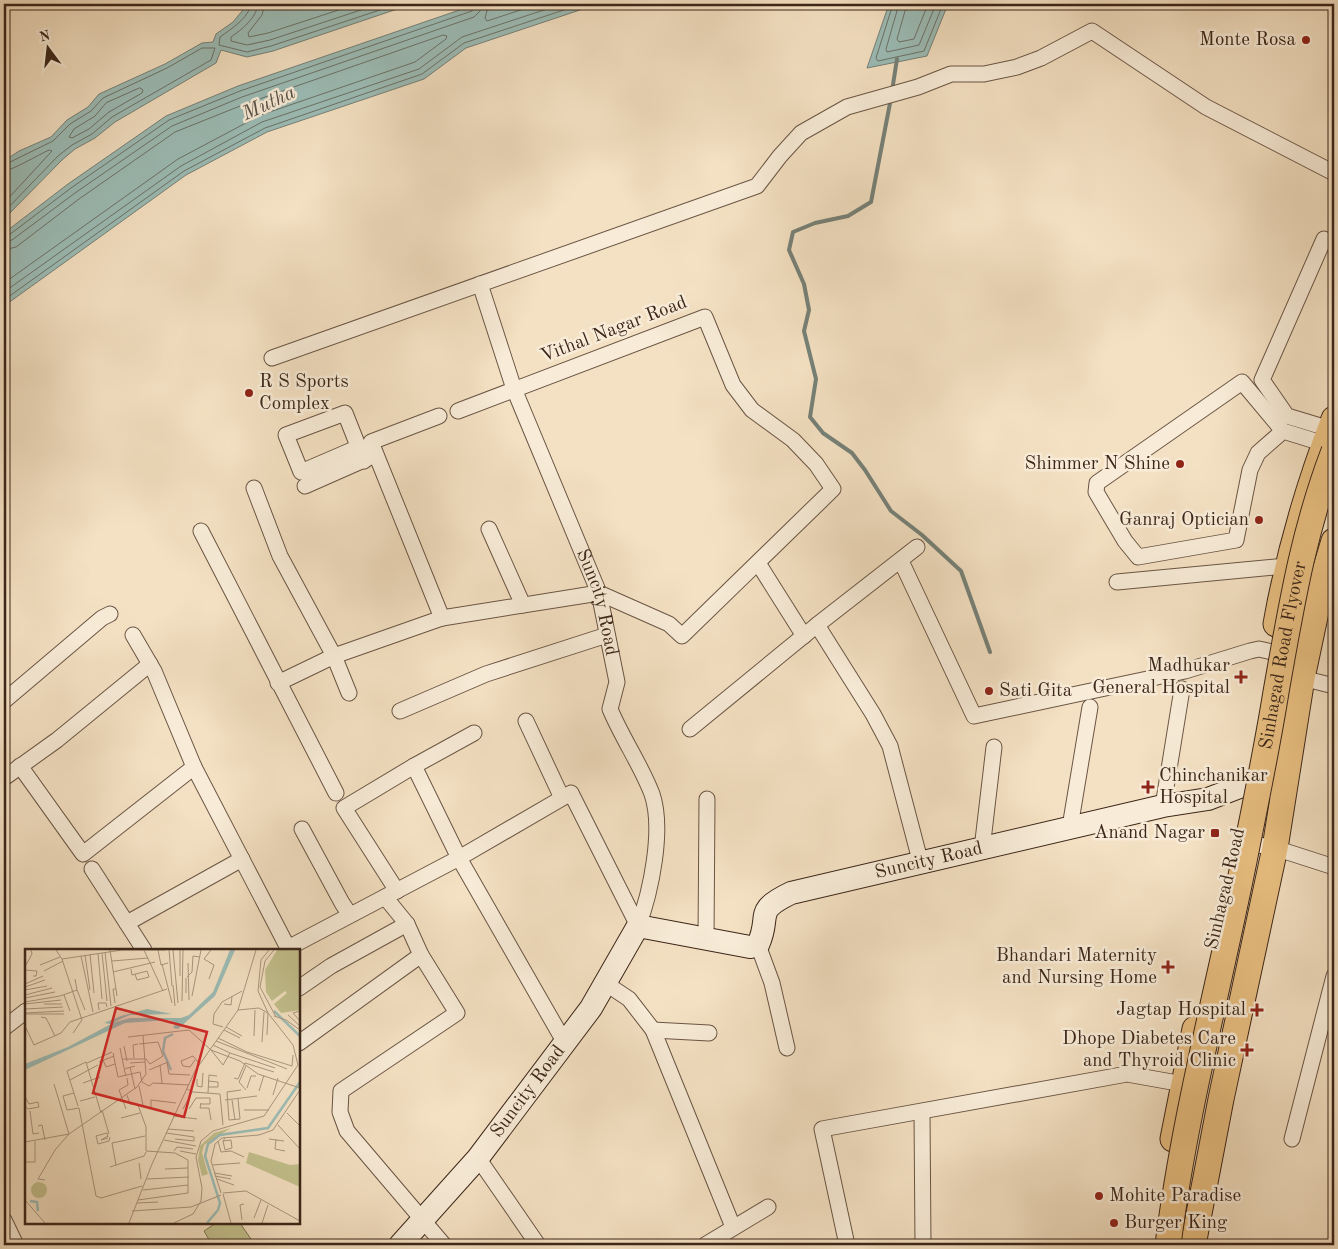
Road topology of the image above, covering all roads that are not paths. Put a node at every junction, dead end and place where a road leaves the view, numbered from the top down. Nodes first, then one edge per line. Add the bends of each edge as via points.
1 (1334, 173) edge
2 (1324, 239) dead end
3 (480, 284) junction
4 (272, 358) dead end
5 (514, 389) junction
6 (458, 411) dead end
7 (440, 416) dead end
8 (1282, 431) junction
9 (1331, 436) edge
10 (367, 454) junction
11 (1334, 472) edge
12 (254, 488) dead end
13 (489, 529) dead end
14 (201, 531) dead end
15 (1334, 541) edge
16 (917, 547) dead end
17 (901, 561) junction
18 (758, 563) junction
19 (1286, 566) junction
20 (1117, 582) dead end
21 (599, 593) junction
22 (523, 605) junction
23 (110, 614) dead end
24 (442, 618) junction
25 (817, 625) junction
26 (132, 635) dead end
27 (607, 635) junction
28 (804, 636) junction
29 (1272, 652) junction
30 (334, 656) junction
31 (150, 664) junction
32 (1302, 678) junction
33 (278, 683) junction
34 (1334, 686) edge
35 (1182, 689) dead end
36 (349, 693) dead end
37 (4, 701) edge
38 (1090, 707) dead end
39 (400, 710) dead end
40 (526, 721) dead end
41 (690, 729) dead end
42 (474, 733) dead end
43 (994, 747) dead end
44 (20, 766) junction
45 (414, 766) junction
46 (194, 767) junction
47 (4, 778) edge
48 (1250, 784) junction
49 (1285, 790) junction
50 (336, 793) dead end
51 (562, 798) junction
52 (707, 799) dead end
53 (1163, 806) junction
54 (1070, 827) junction
55 (302, 829) dead end
56 (1237, 842) junction
57 (1276, 848) junction
58 (982, 849) junction
59 (459, 858) junction
60 (242, 859) junction
61 (921, 864) junction
62 (1334, 867) edge
63 (92, 868) dead end
64 (391, 894) junction
65 (350, 915) junction
66 (127, 924) junction
67 (408, 924) junction
68 (638, 926) junction
69 (706, 939) junction
70 (758, 946) junction
71 (143, 949) edge
72 (421, 955) junction
73 (1334, 976) edge
74 (605, 983) junction
75 (300, 987) edge
76 (25, 1012) edge
77 (1329, 1019) edge
78 (4, 1028) edge
79 (652, 1030) junction
80 (709, 1033) dead end
81 (300, 1042) edge
82 (564, 1043) junction
83 (787, 1048) dead end
84 (1183, 1084) junction
85 (922, 1112) junction
86 (1292, 1139) dead end
87 (478, 1158) junction
88 (768, 1207) dead end
89 (4, 1220) edge
90 (424, 1220) junction
91 (728, 1235) edge
92 (16, 1245) edge
93 (400, 1245) edge
94 (444, 1245) edge
95 (538, 1245) edge
96 (704, 1245) edge
97 (847, 1245) edge
98 (922, 1245) edge
99 (1157, 1245) edge
100 (1168, 1245) edge
101 (1177, 1245) edge
102 (1193, 1245) edge

1 - 3 street via 1206,107 1092,31 1018,67 984,74 951,74 847,107 801,133 758,186
2 - 9 street via 1262,380 1287,416
3 - 4 street
3 - 5 street, Suncity Road
5 - 6 street, Vithal Nagar Road
5 - 18 street, Vithal Nagar Road via 705,317 733,385 752,410 793,440 834,489
5 - 21 street, Suncity Road
7 - 10 street via 371,442
8 - 8 street via 1258,453 1250,470 1236,540 1138,556 1125,541 1096,492 1097,483 1242,382
8 - 9 street
9 - 19 main road, Sinhagad Road via 1307,491
9 - 100 main road, Sinhagad Road Flyover, bridge via 1297,570 1229,938 1194,1092
10 - 10 street via 310,478 300,472 286,435 345,413
10 - 24 street
11 - 101 main road, Sinhagad Road Flyover via 1326,494 1305,592 1271,777 1202,1093
12 - 30 street via 280,556
13 - 22 street
14 - 33 street
15 - 32 main road, Sinhagad Road
16 - 17 street
17 - 25 street
17 - 29 street via 974,716 1185,671 1250,650
18 - 21 street via 682,636 669,624
18 - 28 street
19 - 20 street
19 - 29 main road, Sinhagad Road
21 - 22 street
21 - 27 street, Suncity Road
22 - 24 street
23 - 37 street
24 - 30 street
25 - 28 street
25 - 61 street via 890,746
26 - 31 street
27 - 39 street via 486,674
27 - 68 street, Suncity Road via 617,682 610,709 652,797 657,834 645,907
28 - 41 street
29 - 48 main road, Sinhagad Road
30 - 33 street
30 - 36 street
31 - 44 street
31 - 46 street
32 - 34 street
32 - 49 main road, Sinhagad Road
33 - 50 street
35 - 53 street
38 - 54 street
40 - 51 street
42 - 45 street
43 - 58 street
44 - 46 street via 83,854
44 - 47 street
45 - 59 street
45 - 64 street via 344,808
46 - 60 street
48 - 49 street
48 - 53 street, Suncity Road via 1208,799
48 - 56 main road, Sinhagad Road
49 - 57 main road, Sinhagad Road
51 - 59 street
51 - 68 street via 571,793
52 - 69 street
53 - 54 street, Suncity Road
54 - 58 street, Suncity Road
55 - 65 street
56 - 57 street
56 - 84 main road, Sinhagad Road
57 - 62 street
57 - 102 main road, Sinhagad Road
58 - 61 street, Suncity Road
59 - 64 street
59 - 82 street
60 - 65 street via 288,948
60 - 66 street
61 - 70 street, Suncity Road via 791,893 770,904
63 - 66 street
64 - 65 street
64 - 67 street
66 - 71 street
67 - 72 street
67 - 75 street via 331,966
68 - 69 street
68 - 74 street, Suncity Road
69 - 70 street
70 - 83 street via 772,983
72 - 81 street
72 - 90 street via 458,1012 341,1090 339,1098 340,1112 348,1130
73 - 77 street
74 - 79 street via 629,999
74 - 82 street, Suncity Road via 591,1008
76 - 78 street
77 - 86 street
79 - 80 street
79 - 91 street
82 - 87 street, Suncity Road
84 - 85 street via 1127,1074
84 - 99 main road, Sinhagad Road
85 - 97 street via 822,1129
85 - 98 street
87 - 90 street, Suncity Road
87 - 95 street
88 - 91 street
89 - 92 street
90 - 93 street, Suncity Road
90 - 94 street
91 - 96 street

